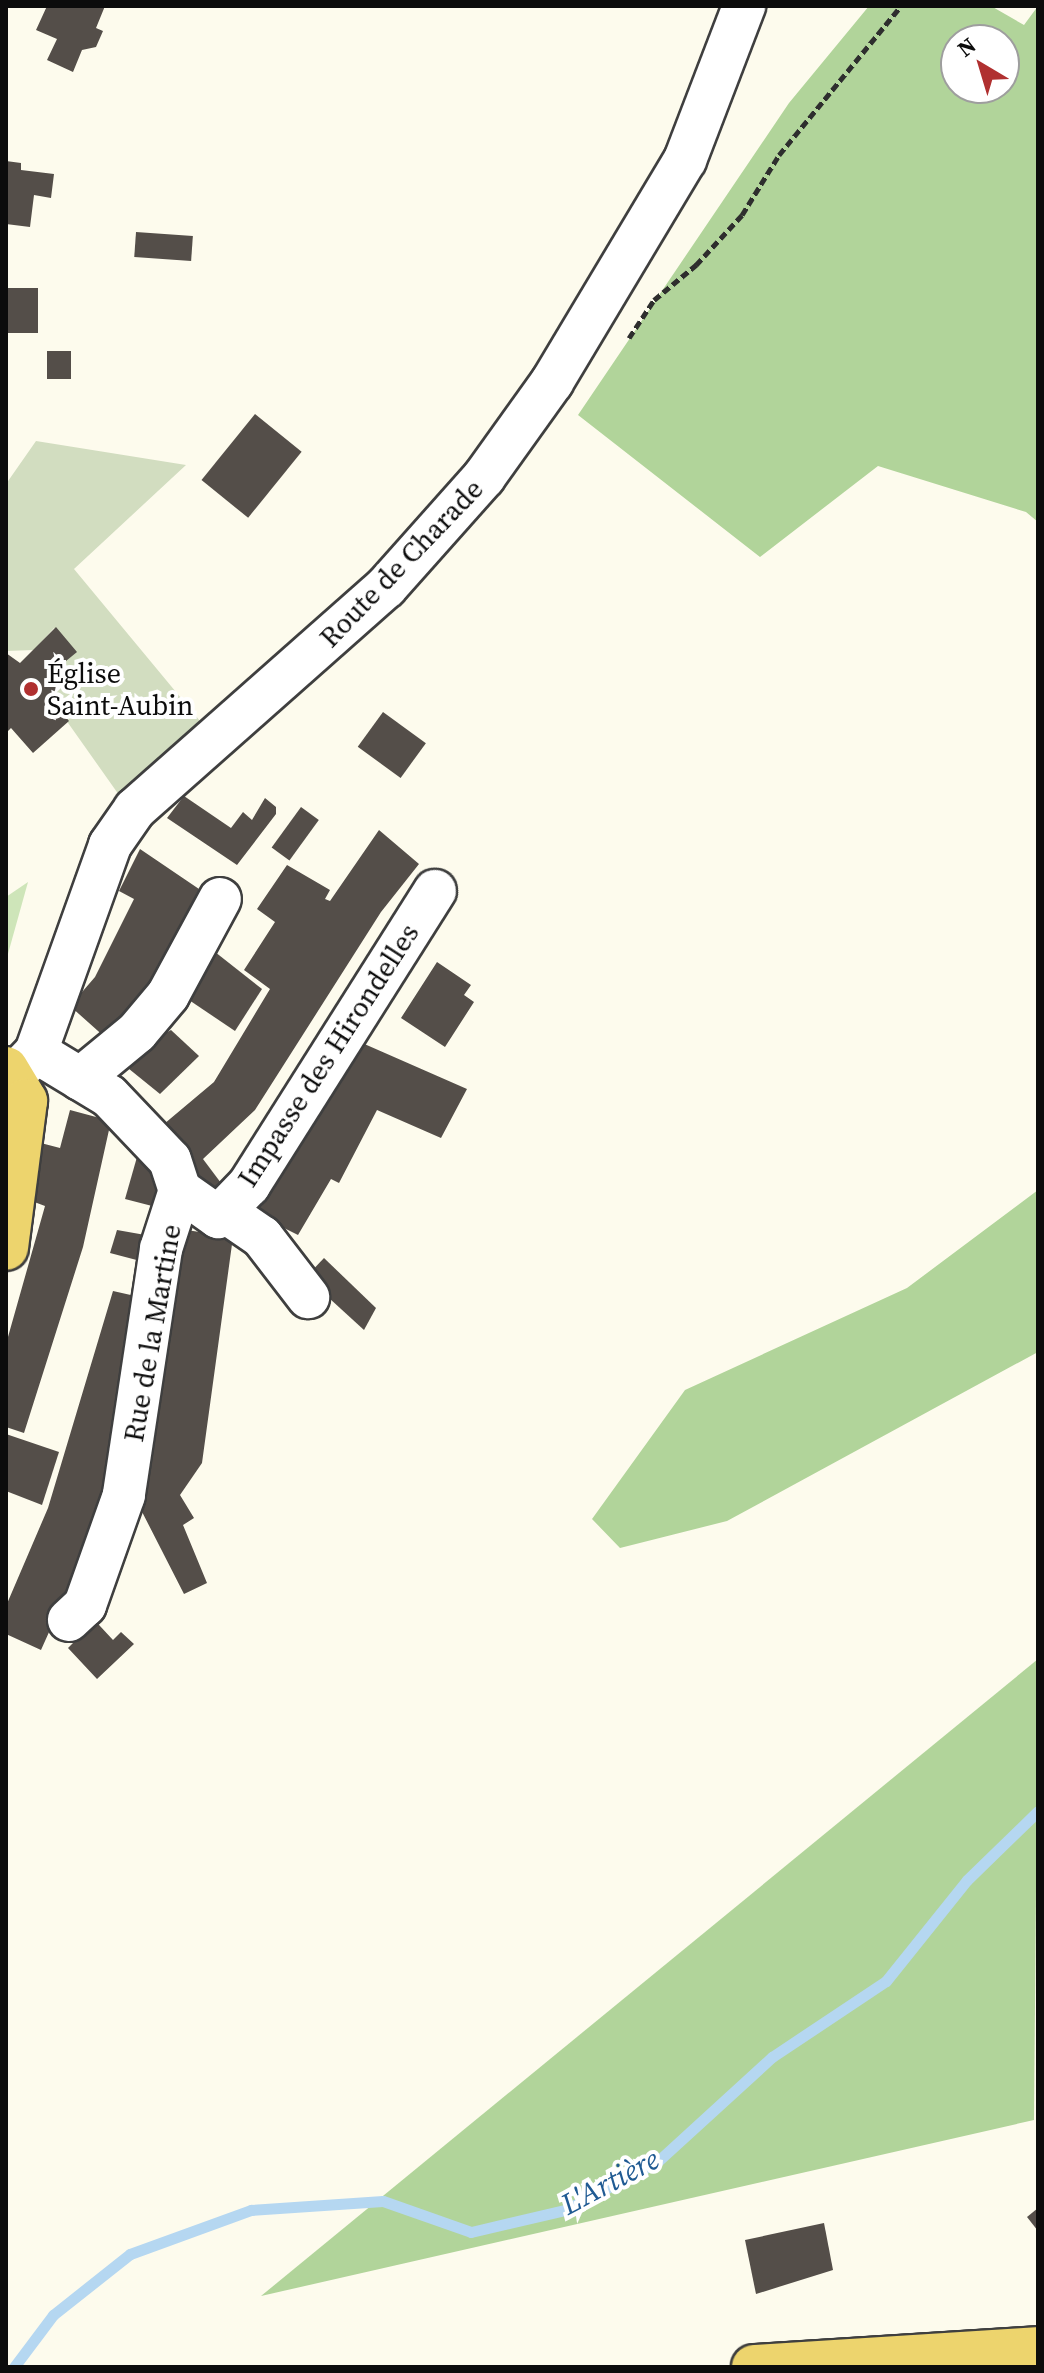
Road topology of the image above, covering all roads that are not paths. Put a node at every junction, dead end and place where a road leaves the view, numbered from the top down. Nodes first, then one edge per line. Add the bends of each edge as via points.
1 (744, 6) edge
2 (435, 891) dead end
3 (220, 899) dead end
4 (19, 1066) edge
5 (80, 1079) junction
6 (180, 1190) junction
7 (224, 1211) junction
8 (6, 1248) edge
9 (308, 1297) dead end
10 (69, 1620) dead end
11 (1038, 2349) edge
12 (754, 2367) edge

1 - 4 street, Route de Charade via 713,97 673,183 598,312 484,477 386,587 135,809 110,845
2 - 7 street, Impasse des Hirondelles via 387,960 303,1105 249,1185
3 - 5 street via 168,995 137,1032
4 - 5 street, Rue de la Martine
4 - 8 main road via 25,1101
5 - 6 street, Rue de la Martine via 109,1096 170,1160
6 - 7 street, Impasse des Hirondelles via 218,1217
6 - 10 street, Rue de la Martine via 161,1249 124,1495 85,1605
7 - 9 street via 262,1237
11 - 12 main road

